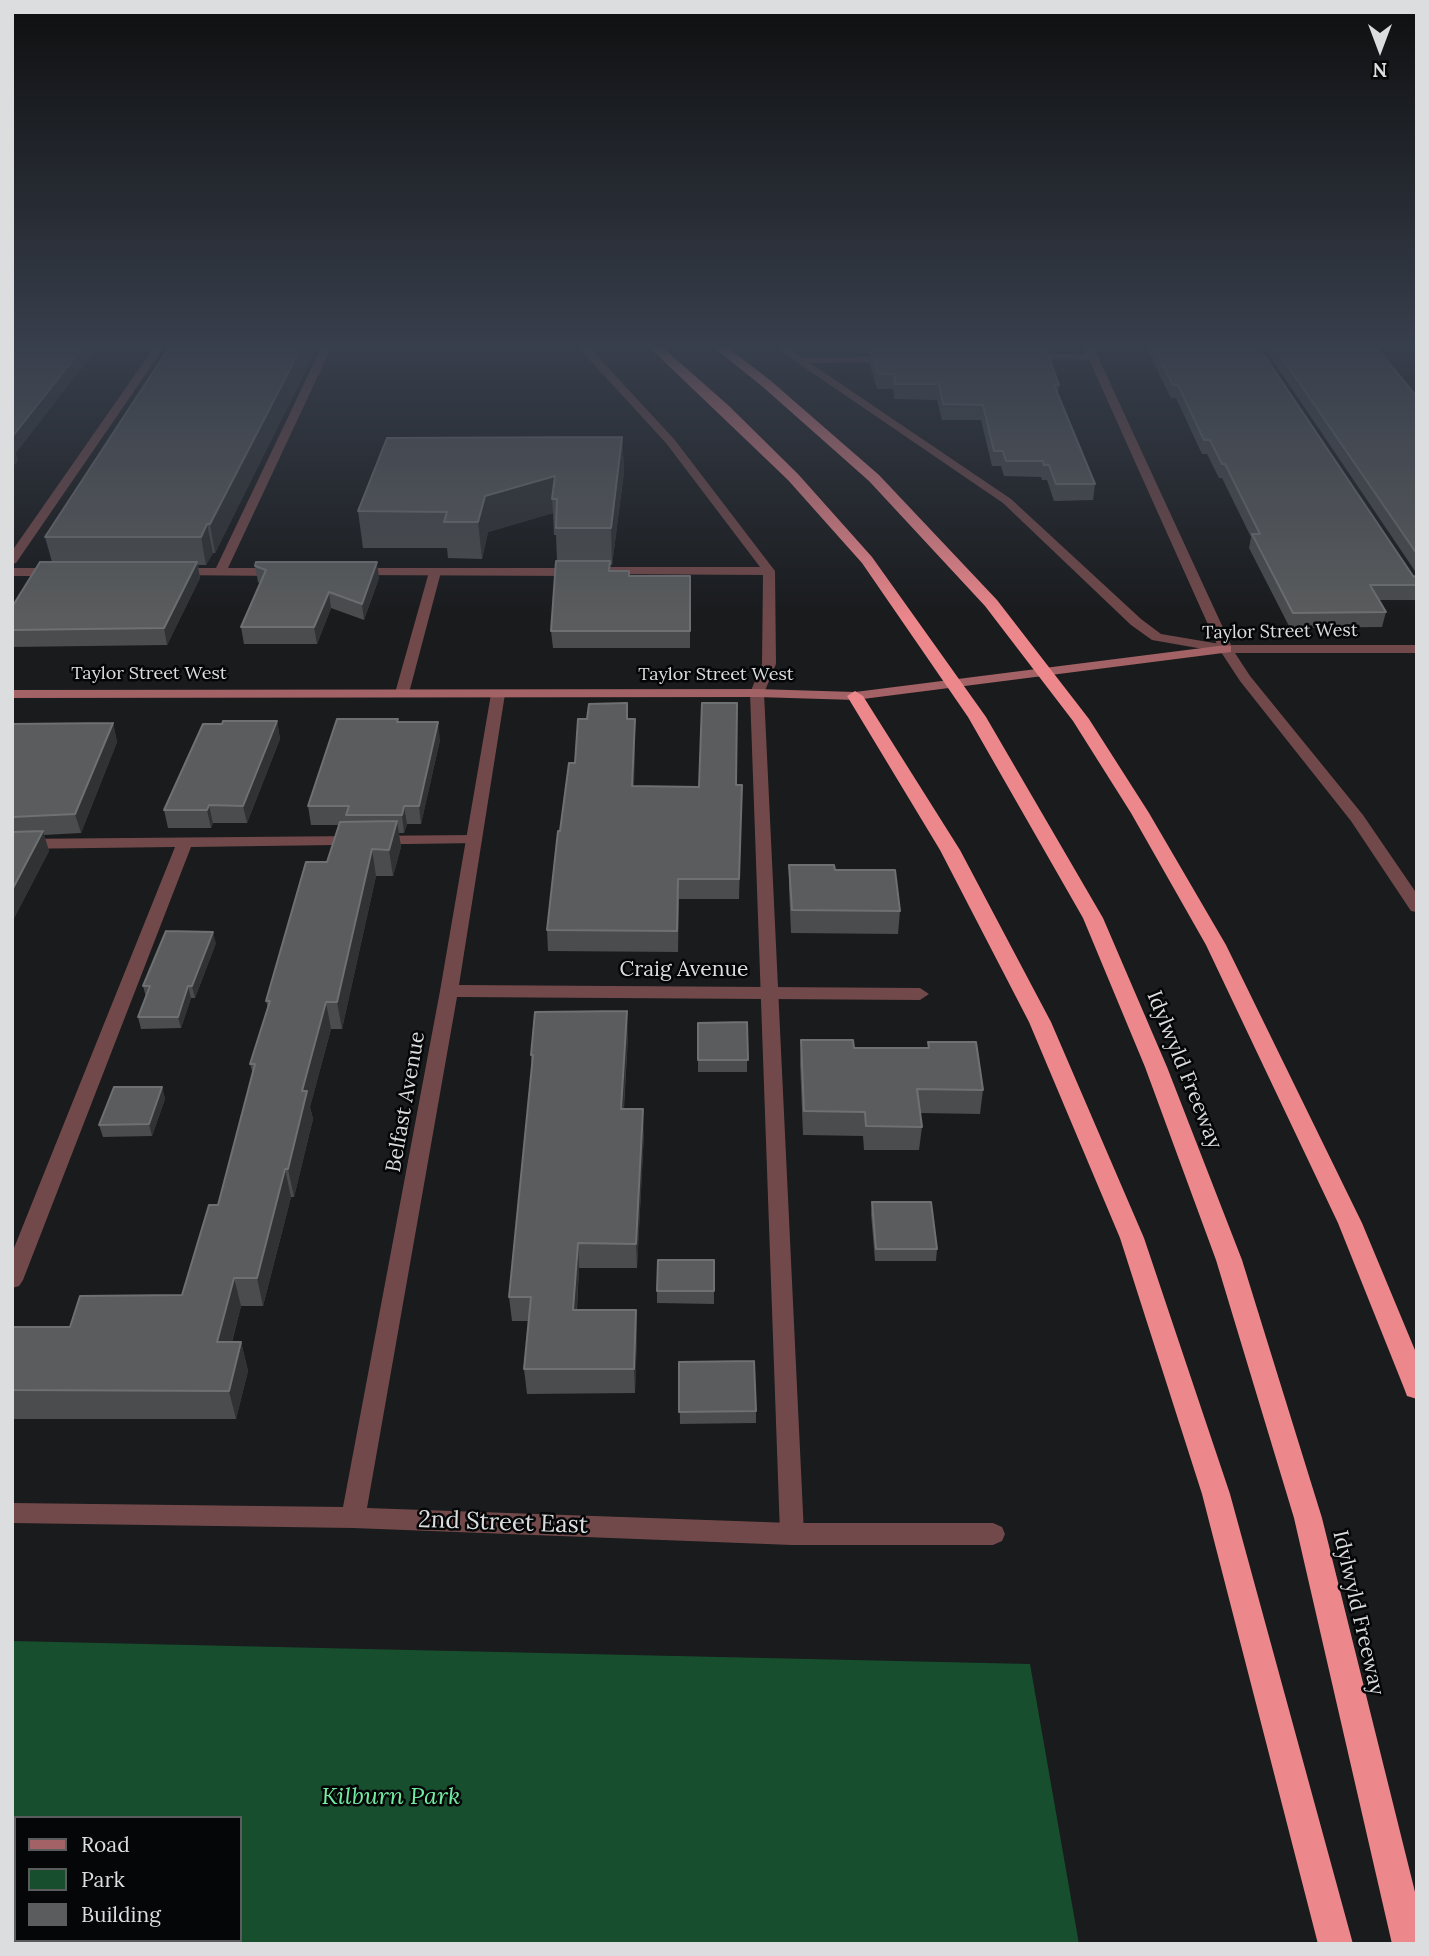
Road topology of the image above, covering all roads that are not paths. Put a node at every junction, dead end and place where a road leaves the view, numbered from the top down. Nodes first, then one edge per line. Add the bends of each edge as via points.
1 (97, 437) edge
2 (284, 437) edge
3 (667, 437) edge
4 (753, 437) edge
5 (828, 437) edge
6 (913, 437) edge
7 (1129, 437) edge
8 (12, 560) edge
9 (769, 570) junction
10 (12, 572) edge
11 (70, 572) edge
12 (165, 572) edge
13 (220, 572) junction
14 (287, 572) edge
15 (341, 572) edge
16 (435, 572) junction
17 (1226, 649) junction
18 (1417, 649) edge
19 (402, 693) junction
20 (757, 693) junction
21 (12, 694) edge
22 (498, 694) junction
23 (855, 696) junction
24 (474, 840) junction
25 (12, 844) edge
26 (184, 844) junction
27 (1417, 907) edge
28 (449, 991) junction
29 (771, 993) junction
30 (919, 994) dead end
31 (12, 1280) edge
32 (1417, 1388) edge
33 (12, 1513) edge
34 (353, 1518) junction
35 (792, 1534) junction
36 (993, 1534) dead end
37 (1336, 1944) edge
38 (1410, 1944) edge

1 - 8 street
2 - 13 street
3 - 9 street
4 - 38 highway, Idylwyld Freeway via 867,560 911,621 977,717 1093,918 1156,1066 1229,1260 1308,1518
5 - 32 highway via 874,478 991,603 1080,719 1140,813 1216,945 1350,1223
6 - 17 street via 1007,501 1157,638
7 - 17 street
9 - 16 street
9 - 20 street via 769,664
10 - 11 street
12 - 13 street
13 - 14 street
15 - 16 street
16 - 19 street
17 - 18 street, Taylor Street West
17 - 23 street, Taylor Street West
17 - 27 street via 1357,818
19 - 21 street, Taylor Street West
19 - 22 street, Taylor Street West
20 - 22 street, Taylor Street West
20 - 23 street, Taylor Street West
20 - 29 street
22 - 24 street, Belfast Avenue
23 - 37 highway via 950,849 1040,1022 1132,1238 1216,1494
24 - 26 street
24 - 28 street, Belfast Avenue
25 - 26 street
26 - 31 street
28 - 29 street, Craig Avenue
28 - 34 street, Belfast Avenue
29 - 30 street, Craig Avenue
29 - 35 street
33 - 34 street, 2nd Street East
34 - 35 street, 2nd Street East
35 - 36 street, 2nd Street East

